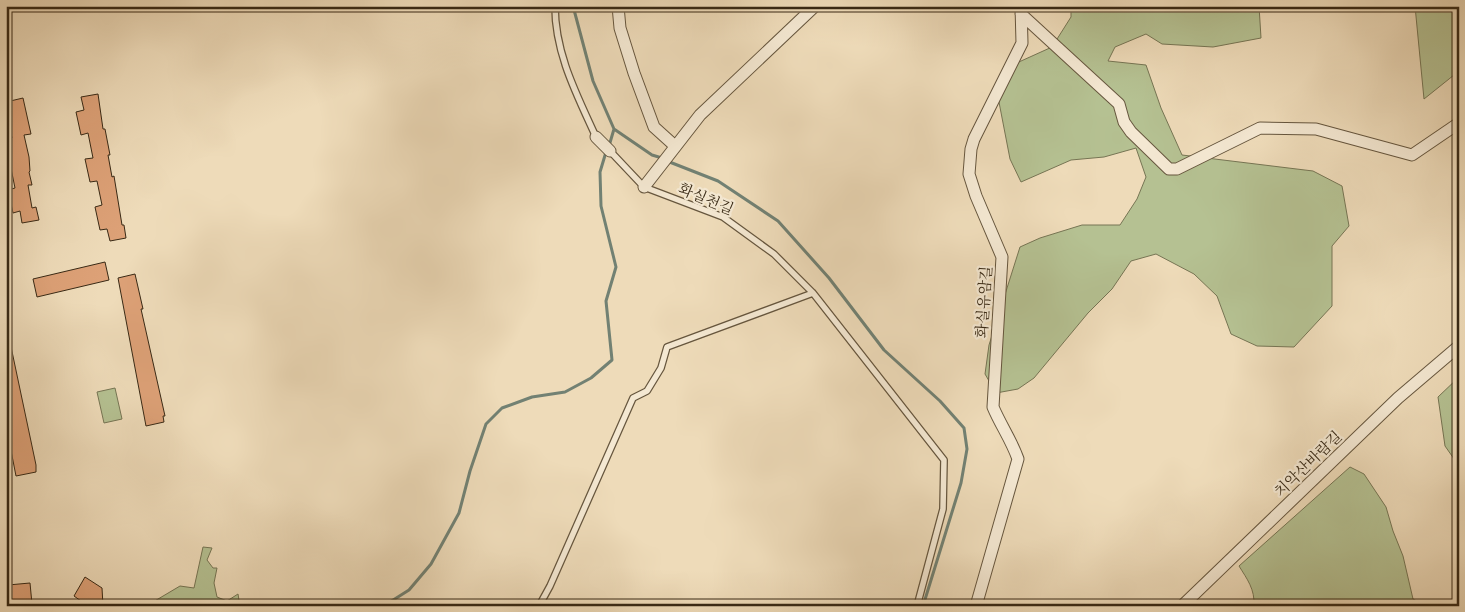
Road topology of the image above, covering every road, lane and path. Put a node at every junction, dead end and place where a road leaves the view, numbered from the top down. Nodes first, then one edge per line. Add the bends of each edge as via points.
1 (9, 6) edge
2 (35, 6) edge
3 (555, 6) edge
4 (618, 6) edge
5 (815, 6) edge
6 (1021, 10) edge
7 (1459, 123) edge
8 (596, 137) joint
9 (675, 146) junction
10 (610, 151) joint
11 (647, 183) junction
12 (813, 293) junction
13 (1459, 346) edge
14 (540, 606) edge
15 (917, 606) edge
16 (976, 606) edge
17 (1182, 606) edge

1 - 2 lane
3 - 8 lane via 555,24 567,75
4 - 9 street via 620,28 654,127
5 - 9 street via 700,115
6 - 7 street via 1119,104 1131,132 1169,169 1177,169 1260,128 1316,129 1412,155
6 - 16 street, 화실유암길 via 1022,43 974,139 969,174 1002,256 993,407 1018,459
8 - 10 street
9 - 11 street
10 - 11 lane, 화실천길
11 - 12 lane, 화실천길 via 723,217 774,254
12 - 14 lane via 667,347 661,368 648,391 633,398
12 - 15 lane via 944,460 943,509
13 - 17 street, 치악산바람길 via 1398,398

